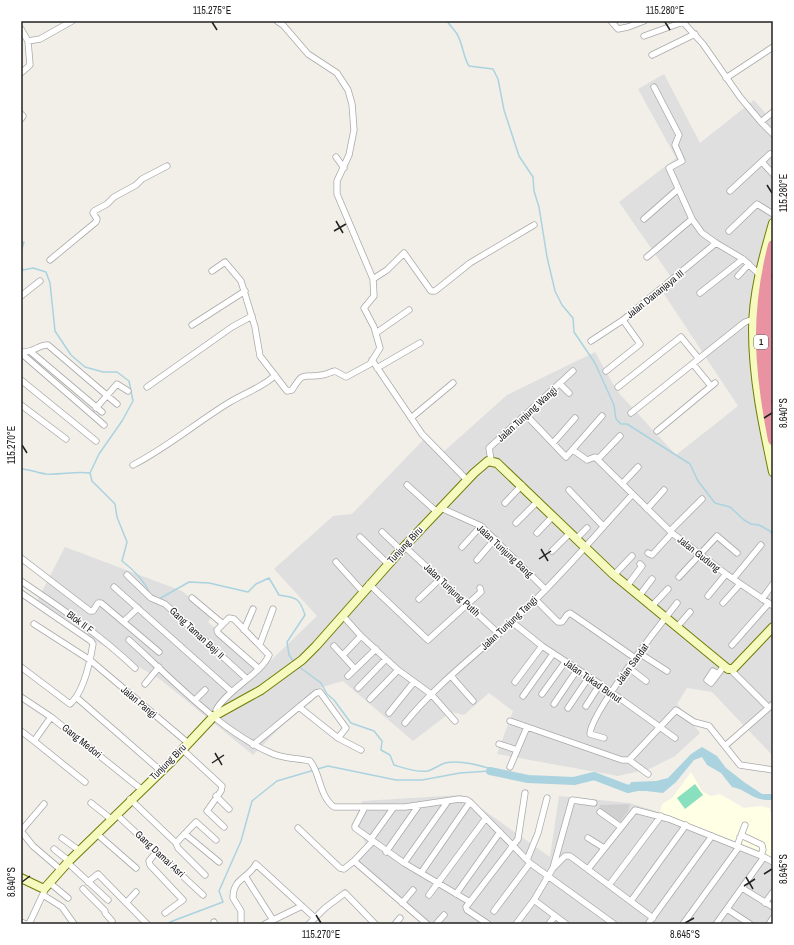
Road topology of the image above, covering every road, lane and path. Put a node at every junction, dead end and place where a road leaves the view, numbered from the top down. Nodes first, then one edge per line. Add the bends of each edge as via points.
1 (72, 21) edge
2 (277, 21) edge
3 (611, 21) edge
4 (644, 21) edge
5 (683, 21) edge
6 (21, 29) edge
7 (695, 34) junction
8 (644, 36) dead end
9 (28, 41) junction
10 (773, 47) edge
11 (652, 55) dead end
12 (21, 73) edge
13 (726, 78) junction
14 (654, 88) dead end
15 (773, 112) edge
16 (21, 114) edge
17 (21, 118) edge
18 (761, 122) junction
19 (773, 134) edge
20 (770, 154) dead end
21 (336, 157) dead end
22 (762, 162) junction
23 (166, 166) dead end
24 (344, 168) junction
25 (773, 174) edge
26 (677, 190) junction
27 (730, 191) dead end
28 (773, 214) edge
29 (644, 219) dead end
30 (692, 219) junction
31 (773, 223) edge
32 (534, 225) dead end
33 (729, 231) dead end
34 (716, 244) junction
35 (773, 245) edge
36 (647, 257) dead end
37 (743, 258) junction
38 (50, 260) dead end
39 (749, 264) junction
40 (212, 271) dead end
41 (760, 275) junction
42 (738, 276) dead end
43 (373, 279) junction
44 (40, 281) dead end
45 (773, 283) edge
46 (244, 291) junction
47 (700, 294) dead end
48 (21, 296) edge
49 (409, 310) dead end
50 (252, 316) junction
51 (623, 320) junction
52 (762, 322) edge
53 (192, 325) dead end
54 (376, 333) junction
55 (591, 340) dead end
56 (420, 343) dead end
57 (21, 352) edge
58 (31, 352) junction
59 (699, 359) junction
60 (372, 360) junction
61 (693, 364) junction
62 (377, 368) junction
63 (606, 371) dead end
64 (573, 372) dead end
65 (275, 375) junction
66 (21, 380) edge
67 (453, 383) dead end
68 (560, 384) junction
69 (147, 387) dead end
70 (618, 387) dead end
71 (128, 391) dead end
72 (569, 394) dead end
73 (107, 395) junction
74 (773, 395) edge
75 (21, 404) edge
76 (117, 404) dead end
77 (96, 408) junction
78 (102, 412) dead end
79 (632, 413) dead end
80 (526, 416) junction
81 (602, 416) dead end
82 (411, 418) junction
83 (575, 418) dead end
84 (104, 425) dead end
85 (657, 431) dead end
86 (772, 433) edge
87 (620, 436) dead end
88 (66, 439) dead end
89 (96, 441) dead end
90 (553, 443) junction
91 (574, 450) junction
92 (598, 459) junction
93 (491, 460) junction
94 (133, 465) dead end
95 (638, 467) dead end
96 (773, 472) edge
97 (467, 480) junction
98 (622, 484) junction
99 (407, 485) dead end
100 (522, 485) junction
101 (569, 490) dead end
102 (664, 490) dead end
103 (632, 495) junction
104 (702, 499) dead end
105 (538, 501) junction
106 (505, 503) dead end
107 (647, 509) junction
108 (439, 510) junction
109 (553, 516) junction
110 (516, 523) dead end
111 (481, 526) junction
112 (603, 526) junction
113 (586, 528) dead end
114 (382, 532) dead end
115 (671, 532) junction
116 (537, 533) dead end
117 (573, 536) junction
118 (360, 537) dead end
119 (495, 539) junction
120 (761, 546) dead end
121 (462, 547) dead end
122 (403, 548) junction
123 (585, 548) junction
124 (552, 551) dead end
125 (648, 553) dead end
126 (737, 553) dead end
127 (700, 555) junction
128 (632, 556) dead end
129 (21, 558) edge
130 (477, 560) dead end
131 (336, 562) dead end
132 (388, 564) junction
133 (640, 564) dead end
134 (726, 574) junction
135 (614, 575) junction
136 (127, 576) dead end
137 (679, 576) dead end
138 (440, 579) junction
139 (733, 579) junction
140 (652, 580) dead end
141 (21, 581) edge
142 (369, 584) junction
143 (740, 584) junction
144 (773, 584) edge
145 (627, 586) junction
146 (114, 587) dead end
147 (480, 588) dead end
148 (545, 589) junction
149 (668, 589) dead end
150 (363, 592) junction
151 (21, 593) edge
152 (639, 596) junction
153 (708, 596) dead end
154 (192, 598) dead end
155 (419, 599) dead end
156 (536, 599) junction
157 (762, 599) junction
158 (723, 602) dead end
159 (677, 603) dead end
160 (468, 604) junction
161 (771, 604) edge
162 (651, 607) junction
163 (138, 608) junction
164 (253, 609) dead end
165 (273, 609) dead end
166 (690, 612) dead end
167 (343, 616) junction
168 (665, 618) junction
169 (124, 620) junction
170 (512, 622) junction
171 (34, 624) dead end
172 (223, 624) junction
173 (677, 627) junction
174 (773, 627) edge
175 (244, 630) junction
176 (499, 634) junction
177 (361, 636) junction
178 (129, 640) dead end
179 (260, 644) junction
180 (732, 645) dead end
181 (334, 646) dead end
182 (542, 646) junction
183 (376, 649) junction
184 (159, 652) dead end
185 (553, 654) junction
186 (342, 655) junction
187 (637, 656) junction
188 (386, 659) junction
189 (90, 660) junction
190 (565, 662) junction
191 (21, 667) edge
192 (159, 667) junction
193 (135, 668) dead end
194 (258, 668) junction
195 (628, 668) junction
196 (727, 668) junction
197 (355, 669) junction
198 (398, 670) junction
199 (577, 670) junction
200 (667, 672) dead end
201 (718, 674) dead end
202 (348, 676) dead end
203 (451, 676) junction
204 (589, 677) junction
205 (247, 679) junction
206 (646, 681) dead end
207 (414, 682) junction
208 (515, 682) dead end
209 (145, 684) dead end
210 (600, 684) junction
211 (358, 688) dead end
212 (205, 690) dead end
213 (232, 692) junction
214 (611, 693) junction
215 (431, 694) junction
216 (542, 694) dead end
217 (523, 696) dead end
218 (21, 697) edge
219 (76, 697) junction
220 (370, 699) dead end
221 (195, 700) junction
222 (473, 701) dead end
223 (554, 704) dead end
224 (770, 705) edge
225 (300, 706) junction
226 (586, 706) dead end
227 (568, 708) dead end
228 (389, 713) dead end
229 (215, 715) junction
230 (51, 717) junction
231 (455, 721) dead end
232 (510, 721) dead end
233 (405, 723) dead end
234 (527, 727) junction
235 (659, 727) junction
236 (21, 731) edge
237 (338, 738) junction
238 (604, 738) dead end
239 (675, 738) dead end
240 (34, 741) junction
241 (188, 742) junction
242 (253, 744) junction
243 (499, 744) dead end
244 (725, 746) junction
245 (183, 750) junction
246 (361, 750) dead end
247 (518, 750) junction
248 (630, 760) junction
249 (510, 767) dead end
250 (773, 770) edge
251 (161, 771) junction
252 (648, 774) dead end
253 (85, 782) dead end
254 (141, 789) junction
255 (525, 792) dead end
256 (216, 796) junction
257 (547, 798) dead end
258 (130, 799) junction
259 (448, 801) junction
260 (470, 802) junction
261 (91, 803) dead end
262 (594, 803) dead end
263 (44, 804) dead end
264 (419, 805) junction
265 (366, 807) junction
266 (394, 807) junction
267 (229, 809) dead end
268 (600, 812) dead end
269 (114, 816) junction
270 (661, 816) junction
271 (486, 818) junction
272 (686, 825) junction
273 (745, 826) dead end
274 (224, 827) dead end
275 (621, 827) junction
276 (298, 828) dead end
277 (21, 831) edge
278 (500, 832) junction
279 (97, 834) junction
280 (184, 834) junction
281 (712, 836) junction
282 (740, 837) junction
283 (62, 838) dead end
284 (588, 838) dead end
285 (216, 840) dead end
286 (372, 840) junction
287 (176, 843) junction
288 (514, 846) junction
289 (738, 847) junction
290 (604, 848) junction
291 (54, 849) dead end
292 (80, 851) junction
293 (158, 851) junction
294 (386, 852) junction
295 (763, 856) junction
296 (354, 860) junction
297 (69, 862) junction
298 (219, 862) dead end
299 (529, 862) junction
300 (773, 862) edge
301 (404, 863) junction
302 (136, 868) dead end
303 (553, 868) junction
304 (588, 869) junction
305 (61, 870) junction
306 (421, 873) junction
307 (206, 875) dead end
308 (245, 876) junction
309 (548, 876) junction
310 (21, 878) edge
311 (88, 882) junction
312 (438, 883) junction
313 (610, 886) junction
314 (742, 888) junction
315 (46, 889) junction
316 (83, 889) dead end
317 (413, 890) dead end
318 (136, 892) dead end
319 (773, 892) edge
320 (456, 894) junction
321 (203, 895) dead end
322 (429, 895) dead end
323 (68, 898) dead end
324 (108, 900) dead end
325 (534, 900) junction
326 (632, 901) junction
327 (470, 902) junction
328 (765, 902) junction
329 (126, 903) junction
330 (402, 903) junction
331 (302, 906) junction
332 (773, 907) edge
333 (727, 910) junction
334 (494, 911) dead end
335 (165, 913) dead end
336 (444, 915) dead end
337 (555, 916) junction
338 (315, 918) junction
339 (400, 918) dead end
340 (652, 918) junction
341 (773, 918) edge
342 (273, 920) junction
343 (21, 922) edge
344 (111, 923) edge
345 (26, 924) edge
346 (29, 924) edge
347 (73, 924) edge
348 (147, 924) edge
349 (241, 924) edge
350 (265, 924) edge
351 (310, 924) edge
352 (376, 924) edge
353 (395, 924) edge
354 (427, 924) edge
355 (436, 924) edge
356 (488, 924) edge
357 (516, 924) edge
358 (549, 924) edge
359 (566, 924) edge
360 (614, 924) edge
361 (648, 924) edge
362 (683, 924) edge
363 (716, 924) edge
364 (750, 924) edge
365 (769, 924) edge

1 - 9 street via 40,39
2 - 24 street via 308,54 337,74 348,90 354,116 354,130 353,142
3 - 4 street via 618,29
5 - 7 street
5 - 8 street
6 - 9 street
7 - 11 street
7 - 13 street
9 - 12 street via 30,65
10 - 13 street
13 - 18 street
14 - 26 street via 679,135 675,145 682,161 669,168
15 - 18 street
16 - 17 street
18 - 19 street
20 - 22 street
21 - 24 street
22 - 25 street
22 - 27 street
23 - 38 street via 142,178 136,185 94,211 96,222
24 - 43 street via 337,181 337,194
26 - 29 street
26 - 30 street
28 - 33 street via 758,204
30 - 34 street via 702,233
30 - 36 street
31 - 41 street
32 - 43 street via 470,263 435,291 431,291 422,281 404,253 387,270
34 - 37 street
34 - 51 street, Jalan Dananjaya III
35 - 52 highway, 1 via 766,275
37 - 39 street
37 - 47 street
39 - 41 street
39 - 42 street
40 - 46 street via 225,262 239,277
41 - 52 street
43 - 54 street via 374,296 364,308
44 - 48 street
45 - 52 highway, 1
46 - 50 street
46 - 53 street
49 - 54 street
50 - 65 street via 259,352
50 - 69 street via 232,327
51 - 55 street, Jalan Dananjaya III
51 - 63 street via 640,344
52 - 59 street via 745,322
52 - 74 highway, 1
52 - 86 highway, 1 via 761,369
52 - 96 street via 757,388
54 - 60 street via 380,348
56 - 62 street
57 - 58 street
57 - 84 street
58 - 73 street via 44,344 48,345
58 - 77 street
59 - 61 street
59 - 70 street via 681,337
60 - 62 street
60 - 65 street via 346,377 335,371 320,376 304,375 289,392
61 - 79 street
61 - 85 street via 713,385
62 - 82 street
64 - 68 street, Jalan Tunjung Wangi
65 - 94 street via 267,383 246,392 164,448
66 - 89 street
67 - 82 street
68 - 72 street
68 - 80 street, Jalan Tunjung Wangi
71 - 73 street via 117,384
73 - 76 street
73 - 77 street
75 - 88 street
77 - 78 street
80 - 90 street
80 - 93 street, Jalan Tunjung Wangi via 489,448
81 - 91 street
82 - 97 street via 429,442
83 - 90 street
87 - 92 street
90 - 91 street via 566,457
91 - 92 street via 587,460 593,456
92 - 98 street, Jalan Gudung
93 - 97 street, Tunjung Biru
93 - 100 street
95 - 98 street
97 - 108 street, Tunjung Biru
98 - 103 street, Jalan Gudung
99 - 108 street, Jalan Tunjung Bang
100 - 105 street
100 - 106 street
101 - 112 street
102 - 107 street
103 - 107 street, Jalan Gudung
103 - 112 street
104 - 115 street
105 - 109 street
105 - 110 street
107 - 115 street, Jalan Gudung
108 - 111 street, Jalan Tunjung Bang
108 - 122 street, Tunjung Biru
109 - 116 street
109 - 117 street
111 - 119 street, Jalan Tunjung Bang
111 - 121 street
112 - 123 street
113 - 117 street
114 - 122 street, Jalan Tunjung Putih
115 - 125 street via 652,555
115 - 127 street, Jalan Gudung
117 - 123 street
117 - 124 street
118 - 132 street
119 - 130 street
119 - 148 street, Jalan Tunjung Bang
120 - 139 street
122 - 132 street, Tunjung Biru
122 - 138 street, Jalan Tunjung Putih
123 - 135 street
123 - 148 street, Jalan Tunjung Tangi
126 - 127 street via 717,536
127 - 134 street, Jalan Gudung
127 - 137 street
128 - 135 street
129 - 169 street via 90,611 101,603
131 - 150 street
132 - 142 street, Tunjung Biru
133 - 145 street via 642,566
134 - 139 street, Jalan Gudung
134 - 153 street
135 - 145 street
136 - 205 street, Gang Taman Beji II via 151,598 165,604
138 - 155 street
138 - 160 street, Jalan Tunjung Putih
139 - 143 street, Jalan Gudung
140 - 152 street
141 - 193 street, Blok II F via 59,606
142 - 150 street, Tunjung Biru
142 - 160 street via 428,640
143 - 157 street, Jalan Gudung
143 - 158 street
144 - 157 street
145 - 152 street
146 - 163 street
147 - 160 street via 481,592
148 - 156 street, Jalan Tunjung Tangi
149 - 162 street
150 - 167 street, Tunjung Biru
151 - 189 street via 91,641 93,644
152 - 162 street
154 - 172 street
156 - 170 street, Jalan Tunjung Tangi
156 - 187 street via 558,622 562,622 570,613
157 - 161 street, Jalan Gudung
159 - 168 street, Jalan Sandat
160 - 176 street, Jalan Tunjung Putih
161 - 180 street
162 - 168 street
163 - 169 street
163 - 213 street
164 - 175 street
165 - 179 street
166 - 173 street
167 - 177 street
167 - 229 street, Tunjung Biru via 302,660 257,692
168 - 173 street
168 - 187 street, Jalan Sandat
169 - 184 street
170 - 176 street, Jalan Tunjung Tangi
170 - 182 street, Jalan Tukad Bunut
171 - 189 street, Jalan Pangi
172 - 175 street via 231,618
172 - 194 street via 218,632
173 - 196 street
174 - 196 street via 740,664
175 - 179 street
176 - 203 street, Jalan Tunjung Tangi
177 - 183 street
177 - 186 street
178 - 192 street
179 - 194 street via 269,655
181 - 186 street
182 - 185 street, Jalan Tukad Bunut
182 - 208 street
183 - 188 street
183 - 197 street
185 - 190 street, Jalan Tukad Bunut
185 - 217 street
186 - 197 street
187 - 195 street, Jalan Sandat
187 - 200 street
188 - 198 street
188 - 211 street
189 - 219 street
189 - 241 street, Jalan Pangi
190 - 199 street, Jalan Tukad Bunut
190 - 216 street
191 - 219 street via 68,703 71,704
192 - 209 street
192 - 221 street
194 - 205 street
195 - 206 street
195 - 214 street, Jalan Sandat
196 - 201 street
196 - 224 street
197 - 202 street
198 - 207 street
198 - 220 street
199 - 204 street, Jalan Tukad Bunut
199 - 223 street
203 - 215 street, Jalan Tunjung Tangi
203 - 222 street
204 - 210 street, Jalan Tukad Bunut
204 - 227 street
205 - 213 street
207 - 215 street
207 - 228 street
210 - 214 street, Jalan Tukad Bunut
210 - 226 street
212 - 221 street
213 - 229 street via 217,708
214 - 235 street, Jalan Tukad Bunut
214 - 238 street, Jalan Sandat via 589,732 591,735
215 - 231 street
215 - 233 street, Jalan Tunjung Tangi
218 - 230 street, Gang Medori
219 - 251 street
221 - 229 street
224 - 244 street
225 - 237 street
225 - 237 street via 321,692 346,728
225 - 242 street
229 - 241 street, Tunjung Biru
229 - 242 street
230 - 240 street
230 - 254 street, Gang Medori
232 - 234 street
234 - 247 street
234 - 248 street via 622,760
235 - 239 street, Jalan Tukad Bunut
235 - 244 street via 673,711 677,710 694,722 709,726
235 - 248 street
236 - 240 street
237 - 246 street
240 - 253 street
241 - 245 street, Tunjung Biru
242 - 265 street via 273,754 310,760 334,807
243 - 247 street
244 - 250 street via 742,766
245 - 251 street, Tunjung Biru
245 - 256 street via 222,786
247 - 249 street
248 - 252 street
251 - 254 street, Tunjung Biru
254 - 258 street, Tunjung Biru
255 - 288 street via 518,840
256 - 267 street
256 - 274 street via 207,811
257 - 299 street
258 - 269 street, Tunjung Biru
258 - 287 street
259 - 260 street via 463,799
259 - 264 street
259 - 301 street
260 - 271 street
260 - 306 street
261 - 269 street, Gang Damai Asri
262 - 303 street via 572,800
263 - 277 street
264 - 266 street
264 - 294 street
265 - 266 street
265 - 286 street via 354,827
266 - 286 street
268 - 275 street
269 - 279 street, Tunjung Biru
269 - 293 street, Gang Damai Asri
270 - 272 street
270 - 275 street via 635,810
270 - 313 street
271 - 278 street
271 - 312 street
272 - 281 street
272 - 326 street
273 - 282 street
275 - 290 street
276 - 296 street via 341,869
277 - 305 street via 33,846
278 - 288 street
278 - 320 street
279 - 292 street, Tunjung Biru
279 - 302 street
280 - 285 street via 196,822
280 - 287 street
280 - 298 street
281 - 289 street
281 - 340 street
282 - 289 street
282 - 295 street via 762,845
283 - 292 street
284 - 290 street
286 - 294 street
286 - 296 street
287 - 307 street
288 - 299 street
288 - 327 street
289 - 295 street
289 - 362 street
290 - 304 street
291 - 297 street
292 - 297 street, Tunjung Biru
293 - 321 street, Gang Damai Asri
293 - 335 street via 149,860 150,865 183,900
294 - 301 street
295 - 300 street
295 - 314 street
296 - 330 street
297 - 305 street, Tunjung Biru
297 - 311 street
299 - 309 street
299 - 334 street
301 - 306 street
303 - 304 street via 568,856
303 - 309 street
304 - 313 street
305 - 315 street, Tunjung Biru
306 - 312 street
308 - 331 street via 256,864
308 - 342 street
308 - 349 street via 236,883 233,894 234,902 241,911
309 - 325 street
309 - 360 street
310 - 315 street
311 - 324 street
311 - 329 street via 98,874
312 - 320 street
312 - 322 street
313 - 326 street
314 - 328 street
314 - 333 street
315 - 323 street
315 - 346 street
315 - 347 street
316 - 344 street via 105,911
317 - 330 street
318 - 329 street
319 - 328 street
320 - 327 street
325 - 337 street
325 - 357 street
326 - 340 street
327 - 356 street via 467,910
328 - 332 street
329 - 348 street
330 - 354 street
331 - 338 street
331 - 342 street
333 - 363 street
333 - 364 street
336 - 355 street
337 - 358 street
337 - 359 street
338 - 351 street
338 - 352 street via 345,893
339 - 353 street
340 - 361 street
341 - 365 street
342 - 350 street
343 - 345 street

